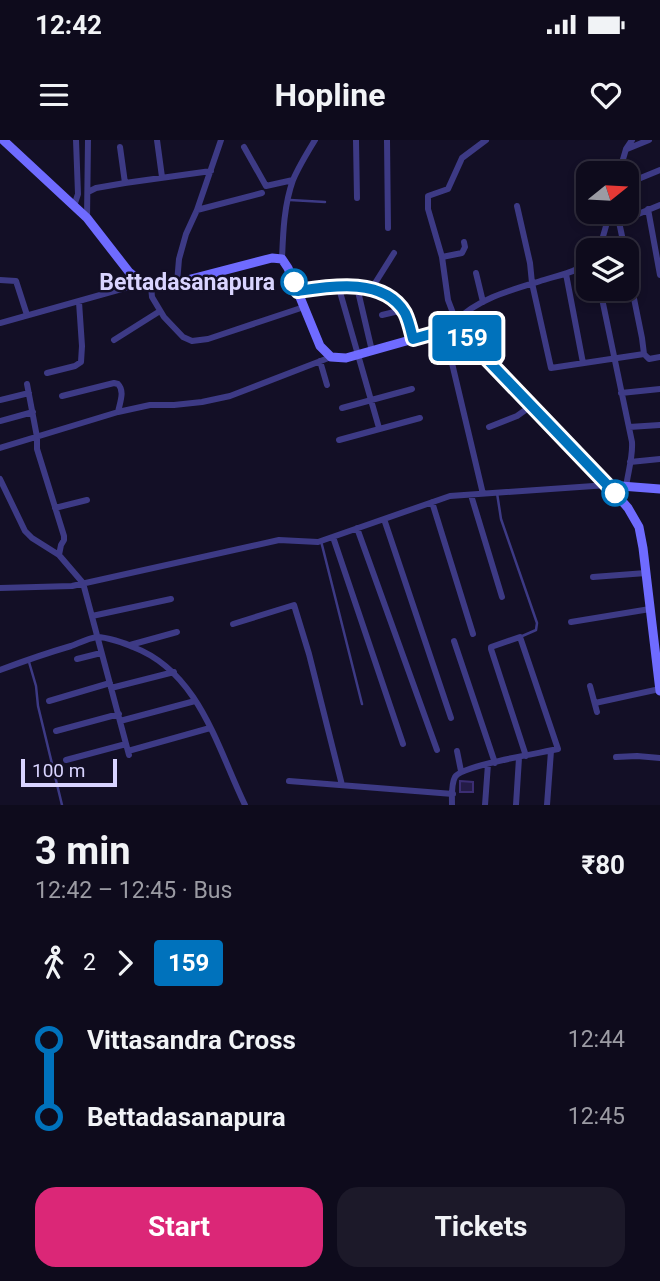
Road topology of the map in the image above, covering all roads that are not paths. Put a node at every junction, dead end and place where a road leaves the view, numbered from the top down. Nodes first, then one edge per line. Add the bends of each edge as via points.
1 (3, 140) edge
2 (76, 140) edge
3 (88, 140) edge
4 (158, 140) edge
5 (221, 140) edge
6 (315, 140) edge
7 (356, 140) edge
8 (387, 140) edge
9 (486, 140) edge
10 (632, 140) edge
11 (649, 140) edge
12 (120, 147) dead end
13 (244, 148) dead end
14 (625, 149) junction
15 (622, 161) edge
16 (660, 170) edge
17 (211, 171) junction
18 (162, 177) junction
19 (639, 179) edge
20 (293, 180) junction
21 (125, 183) junction
22 (88, 192) junction
23 (262, 193) dead end
24 (357, 198) dead end
25 (288, 200) junction
26 (325, 202) dead end
27 (74, 205) junction
28 (660, 205) edge
29 (517, 206) dead end
30 (648, 209) junction
31 (198, 210) junction
32 (639, 213) edge
33 (87, 218) junction
34 (388, 228) dead end
35 (656, 233) edge
36 (464, 242) dead end
37 (394, 253) dead end
38 (442, 257) junction
39 (282, 259) junction
40 (659, 264) edge
41 (576, 271) edge
42 (476, 274) dead end
43 (566, 274) junction
44 (660, 275) edge
45 (0, 280) edge
46 (177, 283) junction
47 (532, 283) junction
48 (147, 284) junction
49 (338, 285) junction
50 (357, 287) junction
51 (372, 288) junction
52 (298, 291) junction
53 (602, 301) edge
54 (635, 301) edge
55 (79, 302) junction
56 (483, 302) junction
57 (304, 307) junction
58 (403, 310) junction
59 (160, 311) junction
60 (382, 315) dead end
61 (27, 316) junction
62 (491, 318) dead end
63 (0, 323) edge
64 (458, 328) junction
65 (413, 339) junction
66 (114, 340) dead end
67 (372, 351) junction
68 (359, 354) junction
69 (644, 354) junction
70 (331, 357) junction
71 (660, 357) edge
72 (614, 359) junction
73 (320, 362) junction
74 (583, 363) junction
75 (47, 373) dead end
76 (27, 384) dead end
77 (327, 385) dead end
78 (412, 389) dead end
79 (660, 389) edge
80 (29, 393) junction
81 (621, 393) junction
82 (62, 396) dead end
83 (372, 399) junction
84 (0, 400) edge
85 (531, 405) junction
86 (342, 408) dead end
87 (33, 412) junction
88 (118, 412) junction
89 (420, 418) dead end
90 (0, 421) edge
91 (660, 425) edge
92 (489, 427) dead end
93 (629, 427) junction
94 (379, 428) junction
95 (37, 437) junction
96 (339, 440) dead end
97 (0, 448) edge
98 (660, 459) edge
99 (630, 463) junction
100 (0, 479) edge
101 (608, 485) junction
102 (626, 487) junction
103 (660, 489) edge
104 (497, 493) junction
105 (483, 494) junction
106 (471, 495) junction
107 (88, 500) dead end
108 (432, 502) junction
109 (55, 508) junction
110 (384, 519) junction
111 (357, 528) junction
112 (333, 537) junction
113 (321, 541) junction
114 (59, 555) junction
115 (646, 572) junction
116 (593, 577) dead end
117 (83, 583) junction
118 (0, 588) edge
119 (502, 597) dead end
120 (171, 599) dead end
121 (650, 608) junction
122 (92, 615) junction
123 (571, 622) dead end
124 (233, 624) dead end
125 (177, 632) dead end
126 (473, 634) dead end
127 (97, 637) junction
128 (520, 637) junction
129 (454, 641) dead end
130 (130, 645) junction
131 (101, 653) junction
132 (658, 656) edge
133 (28, 659) junction
134 (77, 659) dead end
135 (0, 670) edge
136 (174, 672) junction
137 (590, 685) dead end
138 (111, 686) junction
139 (660, 690) edge
140 (49, 701) dead end
141 (195, 701) junction
142 (595, 703) junction
143 (362, 704) dead end
144 (597, 712) dead end
145 (119, 718) junction
146 (451, 718) dead end
147 (210, 728) junction
148 (56, 731) dead end
149 (403, 744) dead end
150 (127, 750) junction
151 (438, 750) dead end
152 (457, 751) dead end
153 (551, 751) junction
154 (522, 757) junction
155 (616, 757) dead end
156 (660, 758) edge
157 (65, 760) dead end
158 (491, 763) junction
159 (461, 771) junction
160 (289, 782) dead end
161 (342, 785) junction
162 (453, 794) junction
163 (62, 805) edge
164 (245, 805) edge
165 (452, 805) edge
166 (485, 805) edge
167 (516, 805) edge
168 (547, 805) edge

1 - 27 main road
2 - 27 street via 78,194
3 - 22 street
4 - 18 street
5 - 17 street
6 - 20 street
7 - 24 street
8 - 34 street
9 - 38 street via 462,158 448,190 428,196
10 - 14 street
11 - 14 street
12 - 21 street
13 - 20 street via 265,186
14 - 15 street
16 - 19 street
17 - 18 street
17 - 31 street
18 - 21 street
20 - 25 street
21 - 22 street
22 - 33 street
23 - 31 street
25 - 26 lane
25 - 39 street
27 - 33 main road
28 - 30 street
29 - 47 street
30 - 32 street
30 - 35 street
31 - 46 street via 186,234
33 - 48 main road via 129,272
35 - 40 street
36 - 38 street via 463,253
37 - 51 street
38 - 64 street via 448,300
39 - 46 main road
39 - 52 main road
40 - 44 street
41 - 43 street
42 - 56 street
43 - 47 street
43 - 74 street
45 - 61 street via 16,281
46 - 48 main road
47 - 56 street
47 - 74 street via 551,368
48 - 55 street
48 - 59 street
49 - 50 street
49 - 52 street
49 - 68 street
50 - 51 street
50 - 67 street
51 - 58 street
52 - 57 main road
53 - 72 street
54 - 69 street
55 - 61 street
55 - 75 street via 81,362
56 - 64 street via 467,310
57 - 59 street via 192,341
57 - 70 main road via 320,346
58 - 60 street
58 - 65 street
59 - 66 street
61 - 63 street
62 - 64 lane
64 - 65 main road
64 - 85 main road
64 - 105 street via 449,343 451,359
65 - 67 main road
67 - 68 main road
68 - 70 main road
68 - 83 street
69 - 71 street via 649,359
69 - 72 street
70 - 73 street
72 - 74 street
72 - 81 street
73 - 77 street
73 - 88 street via 230,396
76 - 80 street
78 - 83 street
79 - 81 street
80 - 84 street
80 - 87 street
81 - 93 street
82 - 88 street via 118,384 122,393
83 - 86 street
83 - 94 street
85 - 92 street
85 - 101 main road
87 - 90 street
87 - 95 street
88 - 95 street
89 - 94 street
91 - 93 street
93 - 99 street
94 - 96 street
95 - 97 street
95 - 109 street
98 - 99 street
99 - 102 street
100 - 114 street via 25,531
101 - 102 main road
101 - 104 street
101 - 115 main road via 639,527
102 - 103 main road
104 - 105 street
104 - 128 lane via 501,519 537,623 536,630
105 - 106 street
106 - 108 street
106 - 119 street
107 - 109 street
108 - 110 street
108 - 126 street
109 - 114 street via 64,540
110 - 111 street
110 - 146 street
111 - 112 street
111 - 151 street
112 - 113 street
112 - 149 street
113 - 117 street via 279,540
113 - 143 lane
114 - 117 street
115 - 116 street
115 - 121 main road
117 - 118 street
117 - 122 street
120 - 122 street
121 - 123 street
121 - 132 main road
122 - 127 street
124 - 161 street via 294,605
125 - 130 street
127 - 130 street
127 - 131 street
127 - 133 street
128 - 153 street via 558,749
128 - 154 street via 491,649
129 - 158 street
130 - 136 street
131 - 134 street
131 - 138 street
132 - 139 main road
133 - 135 street
133 - 163 lane
136 - 138 street
136 - 141 street
137 - 142 street
138 - 140 street
138 - 145 street
139 - 142 street
141 - 145 street
141 - 147 street
142 - 144 street
145 - 148 street
145 - 150 street
147 - 150 street
147 - 164 street
150 - 157 street
152 - 159 street
153 - 154 street
153 - 168 street
154 - 158 street
154 - 167 street
155 - 156 street
158 - 159 street
158 - 166 street
159 - 162 street
160 - 161 street
161 - 162 street
162 - 165 street

